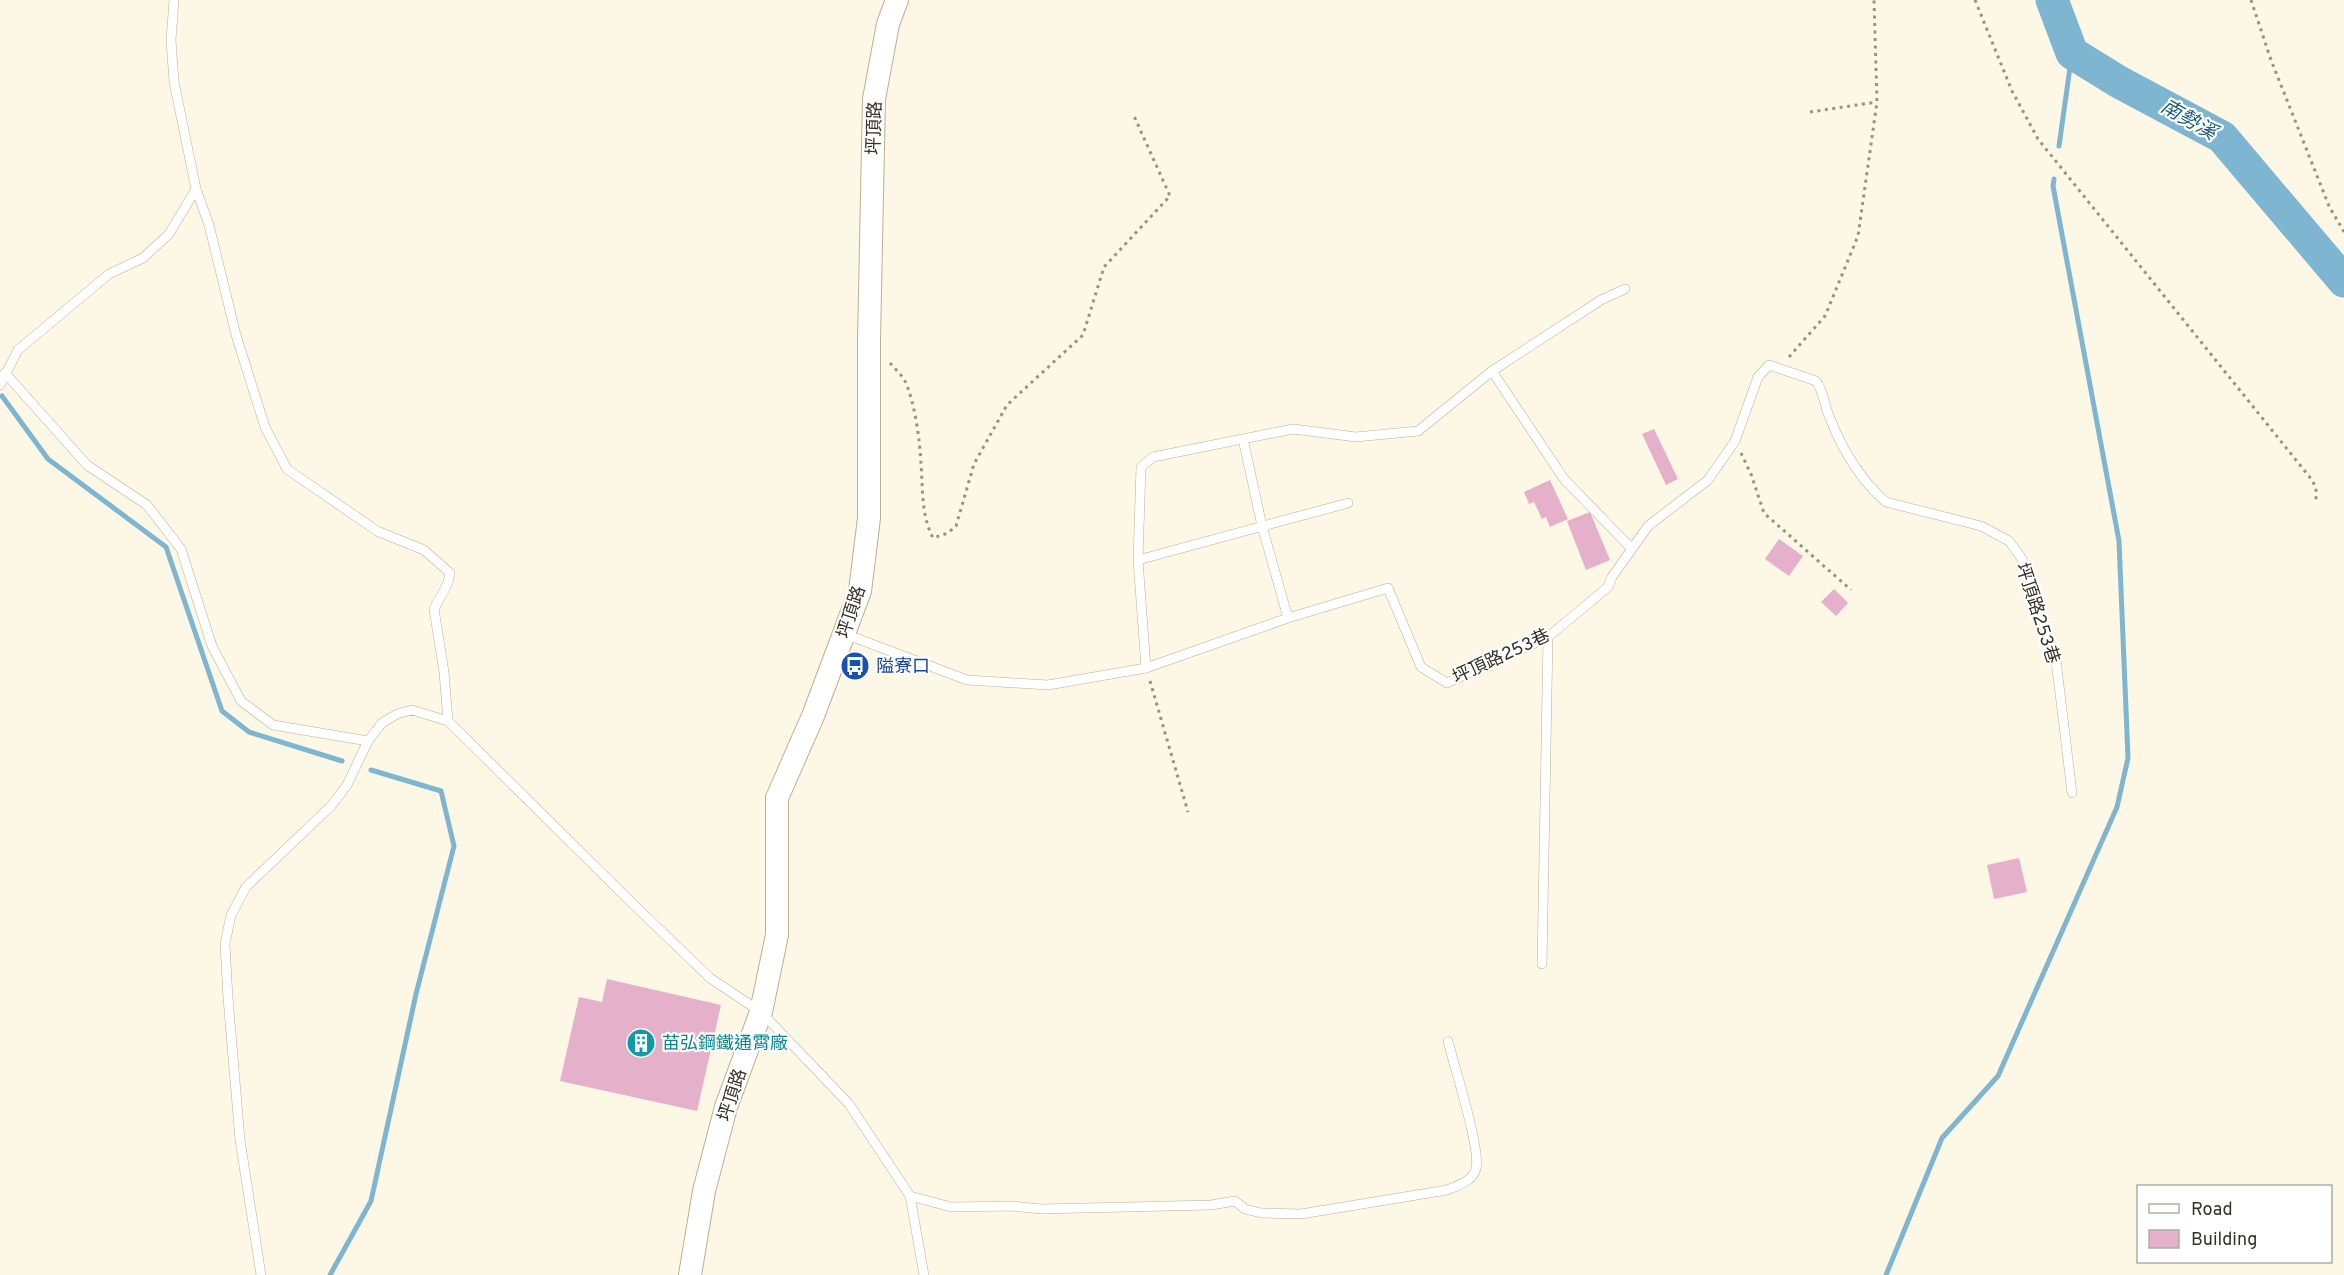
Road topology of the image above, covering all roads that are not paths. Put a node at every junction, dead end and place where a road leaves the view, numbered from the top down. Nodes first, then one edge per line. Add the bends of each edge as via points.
1 (174, 0) edge
2 (897, 0) edge
3 (196, 189) junction
4 (1625, 289) dead end
5 (1492, 371) junction
6 (2, 376) edge
7 (0, 385) edge
8 (1243, 439) junction
9 (1348, 503) dead end
10 (1262, 526) junction
11 (1631, 548) junction
12 (1138, 560) junction
13 (1288, 618) junction
14 (844, 634) junction
15 (1548, 638) junction
16 (1146, 668) junction
17 (448, 721) junction
18 (368, 741) junction
19 (2072, 793) dead end
20 (1542, 964) dead end
21 (761, 1012) junction
22 (1448, 1041) dead end
23 (910, 1196) junction
24 (261, 1275) edge
25 (690, 1275) edge
26 (924, 1275) edge

1 - 3 lane via 174,82
2 - 14 street, 坪頂路 via 888,24 874,99 869,518 860,591
3 - 6 lane via 169,234 143,258 109,274 18,350
3 - 17 lane via 265,427 287,469 377,531 424,550 450,573 434,609
4 - 5 lane via 1601,300
5 - 8 lane via 1418,431 1356,437 1293,429
5 - 11 lane via 1564,479
6 - 7 lane
6 - 18 lane via 87,465 147,505 181,549 212,646 241,701 273,725
8 - 10 lane
8 - 12 lane via 1153,457 1142,467
9 - 10 lane
10 - 12 lane
10 - 13 lane
11 - 15 lane, 坪頂路253巷 via 1608,587
11 - 19 lane, 坪頂路253巷 via 1648,526 1708,480 1734,441 1758,377 1769,365 1816,381 1840,443 1875,493 1886,502 1981,526 2009,541 2022,559 2056,660
12 - 16 lane
13 - 15 lane, 坪頂路253巷 via 1388,588 1421,667 1447,683
13 - 16 lane, 坪頂路253巷
14 - 16 lane, 坪頂路253巷 via 967,681 1048,686
14 - 21 street, 坪頂路 via 777,798 777,935
15 - 20 lane
17 - 18 lane via 412,710 382,723
17 - 21 lane via 710,978
18 - 24 lane via 347,785 331,806 246,887 231,915 225,944 240,1140
21 - 23 lane via 849,1104
21 - 25 street, 坪頂路 via 726,1107 704,1191
22 - 23 lane via 1476,1149 1476,1169 1469,1181 1447,1190 1301,1214 1261,1213 1235,1202 1107,1208 951,1207
23 - 26 lane

